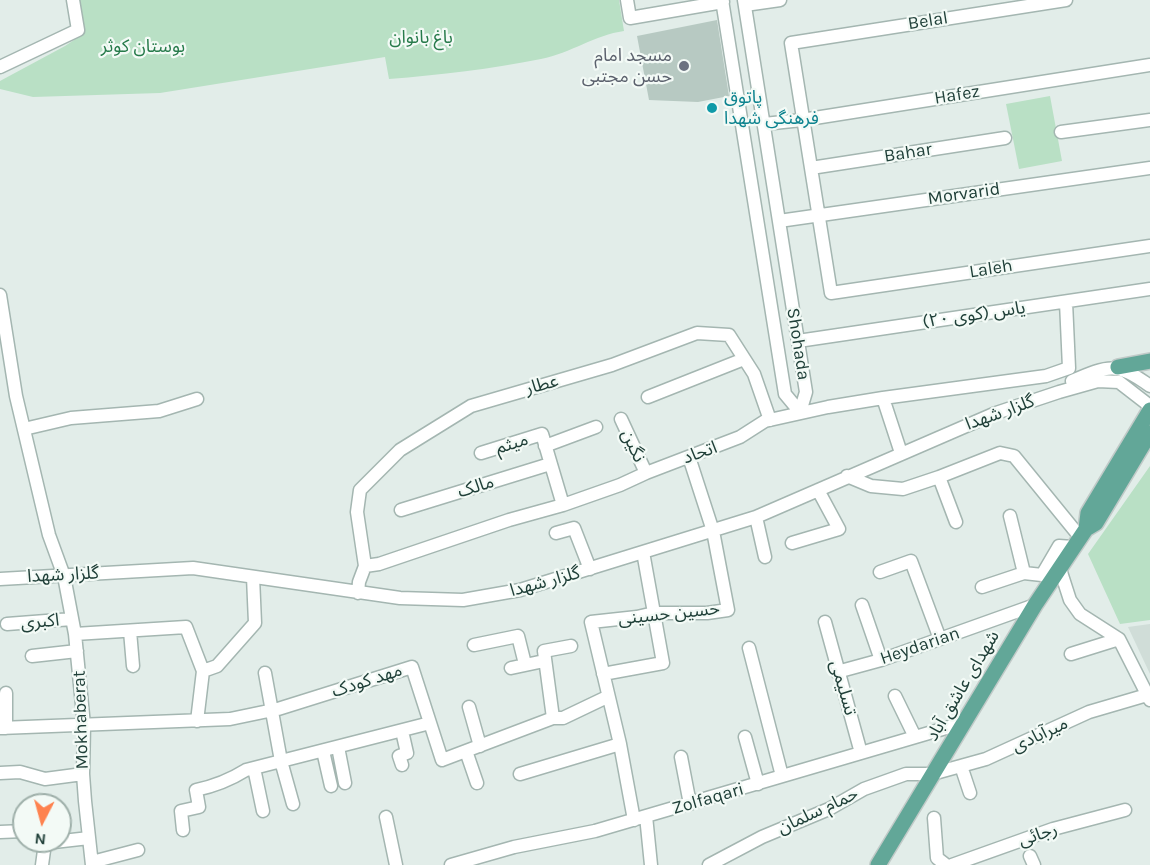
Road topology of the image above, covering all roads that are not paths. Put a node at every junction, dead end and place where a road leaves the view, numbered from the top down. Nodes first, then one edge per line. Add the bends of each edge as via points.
1 (73, 0) edge
2 (627, 0) edge
3 (772, 0) edge
4 (1066, 0) edge
5 (722, 1) edge
6 (745, 2) edge
7 (1150, 65) edge
8 (0, 67) edge
9 (802, 120) junction
10 (1150, 120) edge
11 (764, 124) junction
12 (1060, 132) dead end
13 (1005, 138) dead end
14 (811, 168) junction
15 (1150, 168) edge
16 (819, 215) junction
17 (779, 221) junction
18 (1150, 246) edge
19 (1150, 289) edge
20 (0, 295) edge
21 (1066, 302) junction
22 (798, 341) junction
23 (744, 359) junction
24 (1150, 361) edge
25 (1118, 368) junction
26 (1150, 386) edge
27 (1059, 392) junction
28 (648, 397) dead end
29 (883, 398) junction
30 (197, 399) dead end
31 (1150, 408) edge
32 (800, 412) junction
33 (621, 419) dead end
34 (771, 420) junction
35 (596, 427) dead end
36 (24, 429) junction
37 (1150, 433) edge
38 (544, 440) junction
39 (481, 453) dead end
40 (900, 453) junction
41 (688, 457) junction
42 (550, 464) junction
43 (646, 473) junction
44 (847, 476) junction
45 (939, 477) junction
46 (818, 490) junction
47 (563, 505) junction
48 (401, 510) dead end
49 (1010, 516) dead end
50 (756, 517) junction
51 (956, 522) dead end
52 (713, 531) junction
53 (556, 533) dead end
54 (1080, 538) junction
55 (792, 543) dead end
56 (643, 552) junction
57 (765, 557) dead end
58 (365, 566) junction
59 (590, 569) junction
60 (1060, 569) junction
61 (880, 572) dead end
62 (1024, 573) junction
63 (64, 576) junction
64 (253, 577) junction
65 (0, 579) edge
66 (982, 588) dead end
67 (358, 593) junction
68 (862, 605) dead end
69 (1035, 605) junction
70 (654, 613) junction
71 (72, 619) junction
72 (825, 622) dead end
73 (7, 624) dead end
74 (130, 631) junction
75 (75, 634) junction
76 (940, 639) junction
77 (1119, 639) junction
78 (474, 645) dead end
79 (571, 646) dead end
80 (749, 648) dead end
81 (76, 651) junction
82 (1071, 654) dead end
83 (32, 656) dead end
84 (881, 660) junction
85 (544, 661) junction
86 (525, 664) junction
87 (133, 666) dead end
88 (511, 668) dead end
89 (203, 671) junction
90 (837, 672) junction
91 (265, 673) dead end
92 (603, 674) junction
93 (6, 693) dead end
94 (895, 696) dead end
95 (607, 697) junction
96 (1148, 697) edge
97 (469, 707) dead end
98 (270, 711) junction
99 (553, 718) junction
100 (198, 721) junction
101 (430, 723) junction
102 (963, 723) junction
103 (84, 725) junction
104 (3, 728) edge
105 (402, 730) junction
106 (745, 737) dead end
107 (915, 737) junction
108 (620, 744) junction
109 (480, 746) junction
110 (338, 747) junction
111 (323, 751) junction
112 (466, 751) junction
113 (861, 753) junction
114 (681, 757) dead end
115 (281, 761) junction
116 (402, 765) dead end
117 (961, 766) junction
118 (254, 768) junction
119 (0, 773) edge
120 (83, 774) junction
121 (520, 774) dead end
122 (932, 774) junction
123 (782, 777) junction
124 (345, 783) dead end
125 (477, 783) dead end
126 (758, 784) junction
127 (331, 786) dead end
128 (970, 793) dead end
129 (293, 804) dead end
130 (690, 804) junction
131 (1125, 810) dead end
132 (263, 811) dead end
133 (386, 817) dead end
134 (640, 818) junction
135 (934, 818) dead end
136 (183, 830) dead end
137 (89, 838) junction
138 (72, 840) edge
139 (138, 850) dead end
140 (465, 863) edge
141 (716, 863) edge
142 (92, 864) edge
143 (396, 865) edge
144 (451, 865) edge
145 (651, 865) edge
146 (878, 865) edge
147 (946, 865) edge
148 (952, 865) edge

1 - 8 street via 78,30
2 - 5 street via 630,18
3 - 6 street
4 - 9 street, Belal via 790,43
5 - 32 street, Shohada via 784,394
6 - 11 street, Shohada
7 - 9 street, Hafez
9 - 11 street, Hafez
9 - 14 street
10 - 12 street
11 - 17 street, Shohada
13 - 14 street, Bahar
14 - 16 street
15 - 16 street, Morvarid
16 - 17 street, Morvarid
16 - 18 street, Laleh via 831,293
17 - 22 street, Shohada
19 - 21 street, یاس (کوی ۲۰)
20 - 36 street, Mokhaberat
21 - 22 street, یاس (کوی ۲۰)
21 - 29 street, اتحاد via 1069,368 1046,376
22 - 32 street, Shohada via 806,392
23 - 28 street
23 - 34 street, عطار via 754,374
23 - 58 street, عطار via 729,335 698,333 612,365 471,406 400,450 360,490 357,512
24 - 25 main road
25 - 26 street
25 - 27 street via 1083,376
27 - 31 street via 1098,381 1119,382
27 - 40 street, گلزار شهدا
29 - 32 street, اتحاد
29 - 40 street
30 - 36 street via 159,411 72,418
31 - 54 main road, شهدای عاشق آباد via 1088,513
32 - 34 street, اتحاد
33 - 43 street, نگین
34 - 41 street, اتحاد
35 - 38 street
36 - 63 street, Mokhaberat via 49,535
37 - 54 main road, شهدای عاشق آباد via 1096,523
38 - 39 street, میثم
38 - 42 street
40 - 44 street, گلزار شهدا
41 - 43 street, اتحاد
41 - 52 street
42 - 47 street
42 - 48 street, مالک
43 - 47 street, اتحاد
44 - 45 street via 871,486 903,489
44 - 46 street, گلزار شهدا
45 - 51 street
45 - 54 street via 1000,453 1014,456
46 - 50 street, گلزار شهدا
46 - 55 street via 839,529
47 - 58 street, اتحاد
49 - 62 street
50 - 52 street, گلزار شهدا
50 - 57 street
52 - 56 street, گلزار شهدا
52 - 70 street, حسین حسینی via 728,610
53 - 59 street via 574,528
54 - 60 main road, شهدای عاشق آباد
54 - 62 street via 1059,546 1042,575
56 - 59 street, گلزار شهدا
56 - 70 street
58 - 67 street
59 - 67 street, گلزار شهدا via 520,590 463,600
60 - 69 main road, شهدای عاشق آباد
60 - 77 street via 1070,600 1080,614
61 - 76 street via 911,561
62 - 66 street
63 - 64 street, گلزار شهدا via 193,568
63 - 65 street, گلزار شهدا
63 - 71 street, Mokhaberat
64 - 67 street, گلزار شهدا
64 - 89 street via 255,623 217,666
68 - 84 street
69 - 76 street, Heydarian
69 - 102 main road, شهدای عاشق آباد
70 - 92 street via 663,663
70 - 92 street, حسین حسینی via 591,622
71 - 73 street, اکبری
71 - 75 street, Mokhaberat
72 - 90 street, تسلیمی
74 - 75 street
74 - 87 street
74 - 89 street via 186,627
75 - 81 street, Mokhaberat
76 - 84 street, Heydarian
77 - 82 street
77 - 96 street
78 - 86 street via 518,636
79 - 85 street via 543,651
80 - 123 street
81 - 83 street
81 - 103 street, Mokhaberat
84 - 90 street, Heydarian
85 - 86 street
85 - 99 street
86 - 88 street
89 - 100 street
90 - 113 street, تسلیمی
91 - 98 street
92 - 95 street, حسین حسینی
93 - 104 street
94 - 107 street
95 - 99 street, مهد کودک via 563,718
95 - 108 street, حسین حسینی
96 - 117 street, میرآبادی via 1089,712 986,759
97 - 109 street
98 - 100 street, مهد کودک
98 - 101 street, مهد کودک via 412,667
98 - 115 street
99 - 109 street, مهد کودک
100 - 103 street, مهد کودک
101 - 105 street
101 - 112 street, مهد کودک via 442,760
102 - 107 street, Zolfaqari
102 - 122 main road, شهدای عاشق آباد
103 - 104 street, مهد کودک
103 - 120 street, Mokhaberat
105 - 110 street
105 - 116 street via 407,753 399,756
106 - 126 street
107 - 113 street, Zolfaqari
108 - 121 street
108 - 134 street, حسین حسینی
109 - 112 street, مهد کودک
110 - 111 street
110 - 124 street
111 - 115 street
111 - 127 street
112 - 125 street
113 - 123 street, Zolfaqari
114 - 130 street
115 - 118 street
115 - 129 street
117 - 122 street, میرآبادی
117 - 128 street
118 - 132 street
118 - 136 street via 196,790 199,807 181,812
119 - 120 street via 20,772 45,779
120 - 137 street, Mokhaberat
122 - 141 street, حمام سلمان via 906,774 864,789
122 - 146 main road, شهدای عاشق آباد
123 - 126 street, Zolfaqari
126 - 130 street, Zolfaqari
130 - 134 street, Zolfaqari
131 - 148 street, رجائی via 1053,829
133 - 143 street
134 - 140 street, Zolfaqari via 514,847
134 - 145 street, حسین حسینی
135 - 147 street via 937,858
137 - 138 street
137 - 142 street, Mokhaberat
139 - 142 street
140 - 144 street, Zolfaqari

